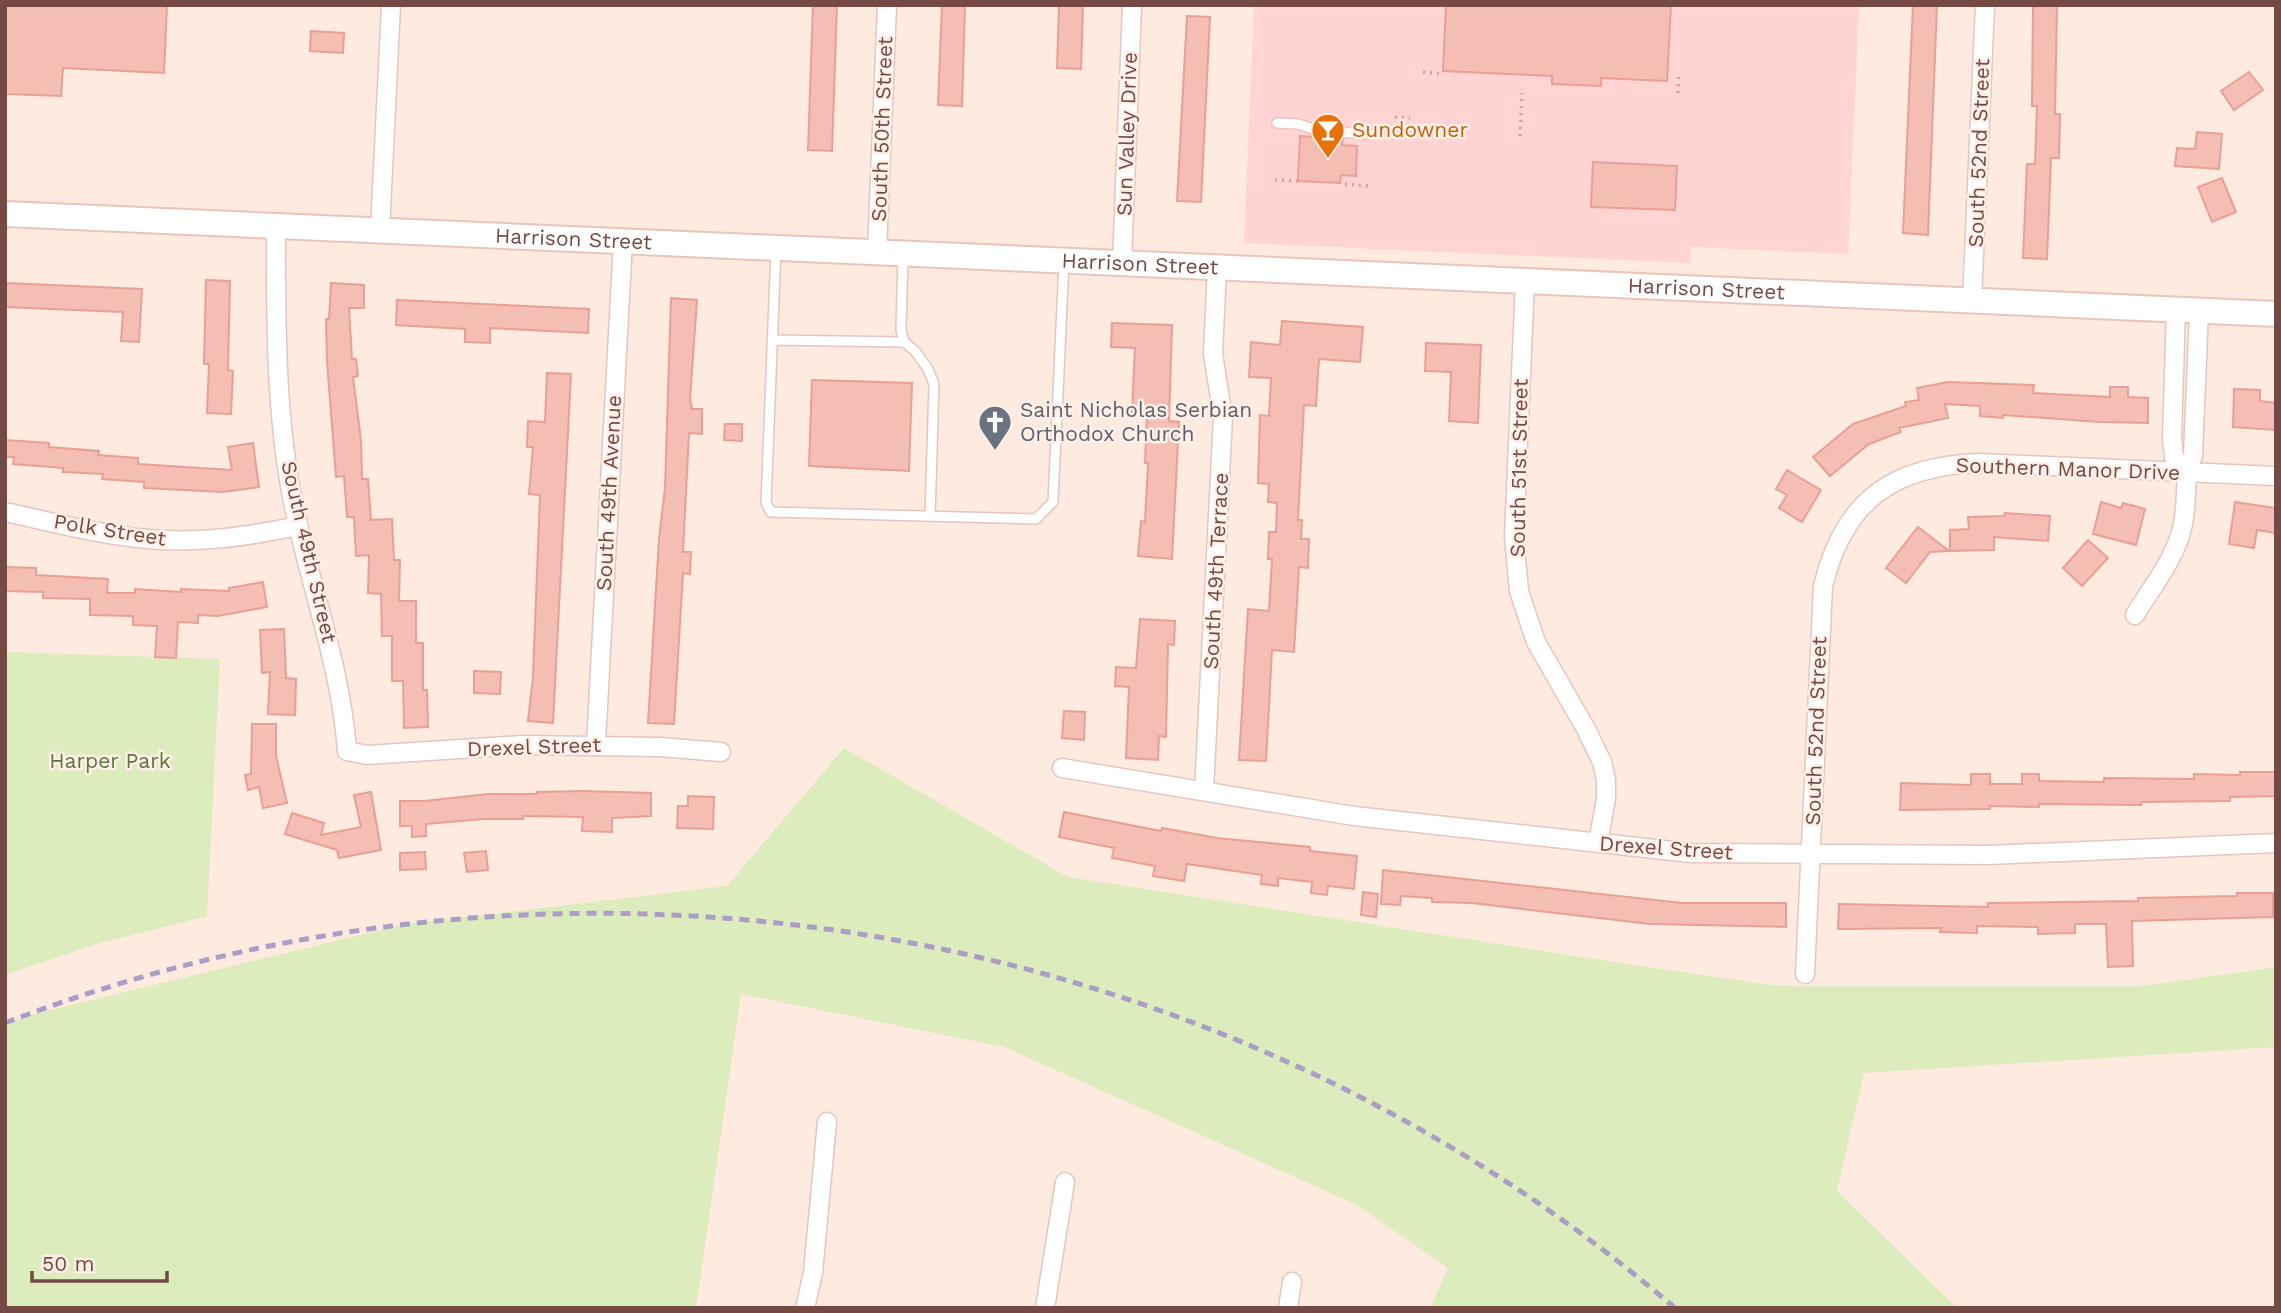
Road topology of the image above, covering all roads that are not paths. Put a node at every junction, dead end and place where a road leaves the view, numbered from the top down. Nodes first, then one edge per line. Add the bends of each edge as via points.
1 (391, 5) edge
2 (887, 5) edge
3 (1132, 5) edge
4 (1985, 5) edge
5 (1277, 123) dead end
6 (1370, 134) dead end
7 (5, 214) edge
8 (276, 226) junction
9 (380, 230) junction
10 (623, 241) junction
11 (776, 248) junction
12 (877, 252) junction
13 (903, 254) junction
14 (1064, 261) junction
15 (1122, 263) junction
16 (1217, 267) junction
17 (1525, 281) junction
18 (1972, 300) junction
19 (2188, 310) junction
20 (2276, 314) edge
21 (772, 340) junction
22 (904, 342) junction
23 (2186, 473) junction
24 (2276, 476) edge
25 (1869, 500) joint
26 (5, 512) edge
27 (930, 516) junction
28 (298, 526) junction
29 (2135, 615) dead end
30 (596, 744) junction
31 (347, 751) joint
32 (720, 752) dead end
33 (1062, 768) dead end
34 (1204, 791) junction
35 (1598, 843) junction
36 (2276, 843) edge
37 (1811, 854) junction
38 (1805, 975) dead end
39 (828, 1122) dead end
40 (1065, 1182) dead end
41 (1292, 1282) dead end
42 (805, 1308) edge
43 (1045, 1308) edge
44 (1288, 1308) edge

1 - 9 street
2 - 12 street, South 50th Street
3 - 15 street, Sun Valley Drive
4 - 18 street, South 52nd Street
5 - 6 lane
7 - 8 main road, Harrison Street
8 - 9 main road, Harrison Street
8 - 28 street, South 49th Street via 278,371
9 - 10 main road, Harrison Street
10 - 11 main road, Harrison Street
10 - 30 street, South 49th Avenue
11 - 12 main road, Harrison Street
11 - 21 lane
12 - 13 main road, Harrison Street
13 - 14 main road, Harrison Street
13 - 22 lane
14 - 15 main road, Harrison Street
14 - 27 lane via 1053,502 1036,519
15 - 16 main road, Harrison Street
16 - 17 main road, Harrison Street
16 - 34 street, South 49th Terrace via 1213,355 1223,417
17 - 18 main road, Harrison Street
17 - 35 street, South 51st Street via 1514,537 1519,591 1535,642 1602,762 1606,799
18 - 19 main road, Harrison Street
19 - 20 main road, Harrison Street
19 - 23 street via 2172,438 2174,457
21 - 22 lane
21 - 27 lane via 766,503 771,512
22 - 27 lane via 928,369 934,384
23 - 24 street, Southern Manor Drive
23 - 25 street, Southern Manor Drive via 1956,464 1902,477
23 - 29 street via 2183,524 2175,549
25 - 37 street, South 52nd Street via 1838,541 1823,586
26 - 28 street, Polk Street via 149,540 220,539
28 - 31 street, South 49th Street via 333,657
30 - 31 street, Drexel Street via 367,755
30 - 32 street, Drexel Street
33 - 34 street, Drexel Street
34 - 35 street, Drexel Street via 1354,816
35 - 37 street, Drexel Street via 1691,853
36 - 37 street, Drexel Street via 1988,855
37 - 38 street, South 52nd Street
39 - 42 street via 813,1273
40 - 43 street
41 - 44 street

